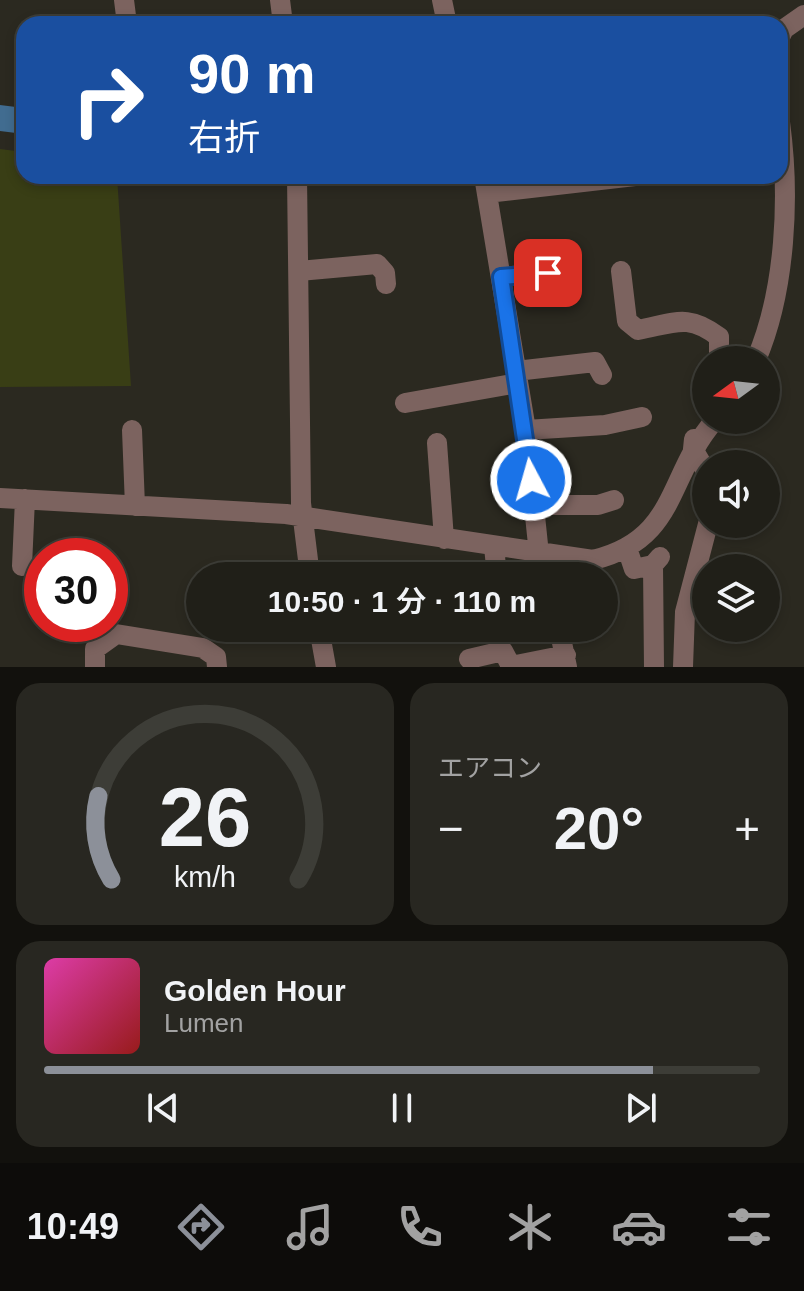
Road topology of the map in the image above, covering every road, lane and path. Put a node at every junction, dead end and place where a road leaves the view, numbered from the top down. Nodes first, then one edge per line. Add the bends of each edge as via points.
1 (799, 0) edge
2 (804, 4) edge
3 (297, 184) edge
4 (784, 184) edge
5 (485, 185) edge
6 (299, 271) junction
7 (572, 271) dead end
8 (621, 271) dead end
9 (501, 277) junction
10 (386, 284) dead end
11 (719, 346) edge
12 (761, 346) edge
13 (602, 375) dead end
14 (517, 377) junction
15 (405, 403) dead end
16 (642, 417) dead end
17 (132, 430) dead end
18 (526, 430) junction
19 (695, 434) edge
20 (704, 434) edge
21 (437, 443) dead end
22 (693, 449) junction
23 (0, 498) edge
24 (25, 499) junction
25 (614, 500) dead end
26 (534, 505) junction
27 (135, 506) junction
28 (302, 516) junction
29 (704, 538) edge
30 (444, 539) junction
31 (494, 547) junction
32 (627, 548) junction
33 (539, 554) junction
34 (308, 562) edge
35 (496, 562) edge
36 (541, 562) edge
37 (22, 566) dead end
38 (322, 642) edge
39 (469, 659) dead end
40 (566, 661) edge
41 (95, 667) edge
42 (217, 667) edge
43 (326, 667) edge
44 (654, 667) edge
45 (683, 667) edge

1 - 2 street
3 - 6 street
4 - 12 street via 785,224 772,314
5 - 9 street
6 - 10 street via 377,264
6 - 28 street
7 - 9 street
8 - 11 street via 627,321 638,330 689,321 719,337
9 - 14 street
13 - 14 street via 595,362
14 - 15 street
14 - 18 street
16 - 18 street
17 - 27 street
18 - 26 street
19 - 22 street
20 - 22 street
21 - 30 street
22 - 32 street via 658,521
23 - 24 street
24 - 27 street
24 - 37 street
25 - 26 street
26 - 33 street
27 - 28 street
28 - 30 street
28 - 34 street
29 - 45 street via 685,612
30 - 31 street
31 - 33 street
31 - 35 street
32 - 33 street via 593,560
32 - 44 street via 634,569 658,559
33 - 36 street
38 - 43 street
39 - 40 street via 503,651 511,666
41 - 42 street via 95,649 116,634 203,648 216,657

